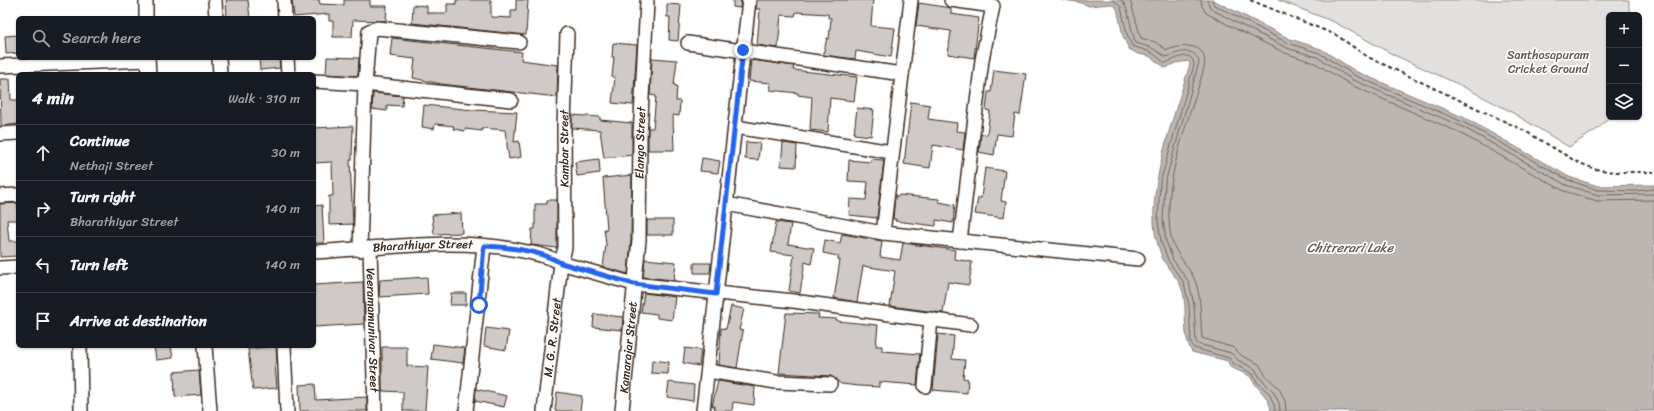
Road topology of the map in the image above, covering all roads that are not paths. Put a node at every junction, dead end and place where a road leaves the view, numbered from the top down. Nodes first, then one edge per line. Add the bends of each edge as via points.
1 (146, 0) edge
2 (215, 0) edge
3 (284, 0) edge
4 (749, 0) edge
5 (911, 0) edge
6 (951, 0) edge
7 (647, 2) dead end
8 (146, 16) edge
9 (216, 16) edge
10 (285, 16) edge
11 (567, 34) dead end
12 (519, 42) dead end
13 (688, 43) dead end
14 (743, 50) junction
15 (127, 60) edge
16 (148, 60) edge
17 (219, 60) edge
18 (287, 60) edge
19 (0, 66) edge
20 (149, 72) edge
21 (220, 72) edge
22 (288, 72) edge
23 (902, 74) junction
24 (316, 81) edge
25 (365, 84) junction
26 (511, 100) dead end
27 (735, 127) junction
28 (0, 134) edge
29 (16, 134) edge
30 (892, 152) junction
31 (16, 195) edge
32 (0, 196) edge
33 (726, 204) junction
34 (883, 233) junction
35 (960, 241) junction
36 (484, 246) junction
37 (365, 249) junction
38 (316, 252) edge
39 (1138, 259) dead end
40 (561, 263) junction
41 (16, 267) edge
42 (0, 268) edge
43 (634, 284) junction
44 (716, 294) junction
45 (931, 320) junction
46 (971, 325) dead end
47 (80, 348) edge
48 (205, 348) edge
49 (284, 348) edge
50 (708, 371) junction
51 (830, 384) dead end
52 (925, 386) dead end
53 (81, 411) edge
54 (210, 411) edge
55 (287, 411) edge
56 (375, 411) edge
57 (466, 411) edge
58 (544, 411) edge
59 (622, 411) edge
60 (703, 411) edge

1 - 8 street
2 - 9 street
3 - 10 street
4 - 14 street
5 - 23 street
6 - 35 street via 993,6 982,60
7 - 43 street, Elango Street via 640,136 639,240
11 - 40 street, Kambar Street via 564,248
12 - 25 street, Veeramamunivar Street via 372,29 367,36
13 - 14 street
14 - 23 street
14 - 27 street
15 - 19 street
16 - 20 street
17 - 21 street
18 - 22 street
23 - 30 street
24 - 25 street
25 - 26 street
25 - 37 street, Veeramamunivar Street
27 - 30 street
27 - 33 street
28 - 29 street
30 - 34 street
31 - 32 street
33 - 34 street
33 - 44 street
34 - 35 street
35 - 39 street
36 - 37 street, Bharathiyar Street via 465,244
36 - 40 street, Bharathiyar Street via 550,257
36 - 57 street
37 - 38 street, Bharathiyar Street
37 - 56 street, Veeramamunivar Street
40 - 43 street, Bharathiyar Street
40 - 58 street, M. G. R. Street
41 - 42 street
43 - 44 street, Bharathiyar Street
43 - 59 street, Kamarajar Street
44 - 45 street, Bharathiyar Street via 793,301
44 - 50 street
45 - 46 street, Bharathiyar Street
45 - 52 street
47 - 53 street
48 - 54 street
49 - 55 street
50 - 51 street via 776,382
50 - 60 street

